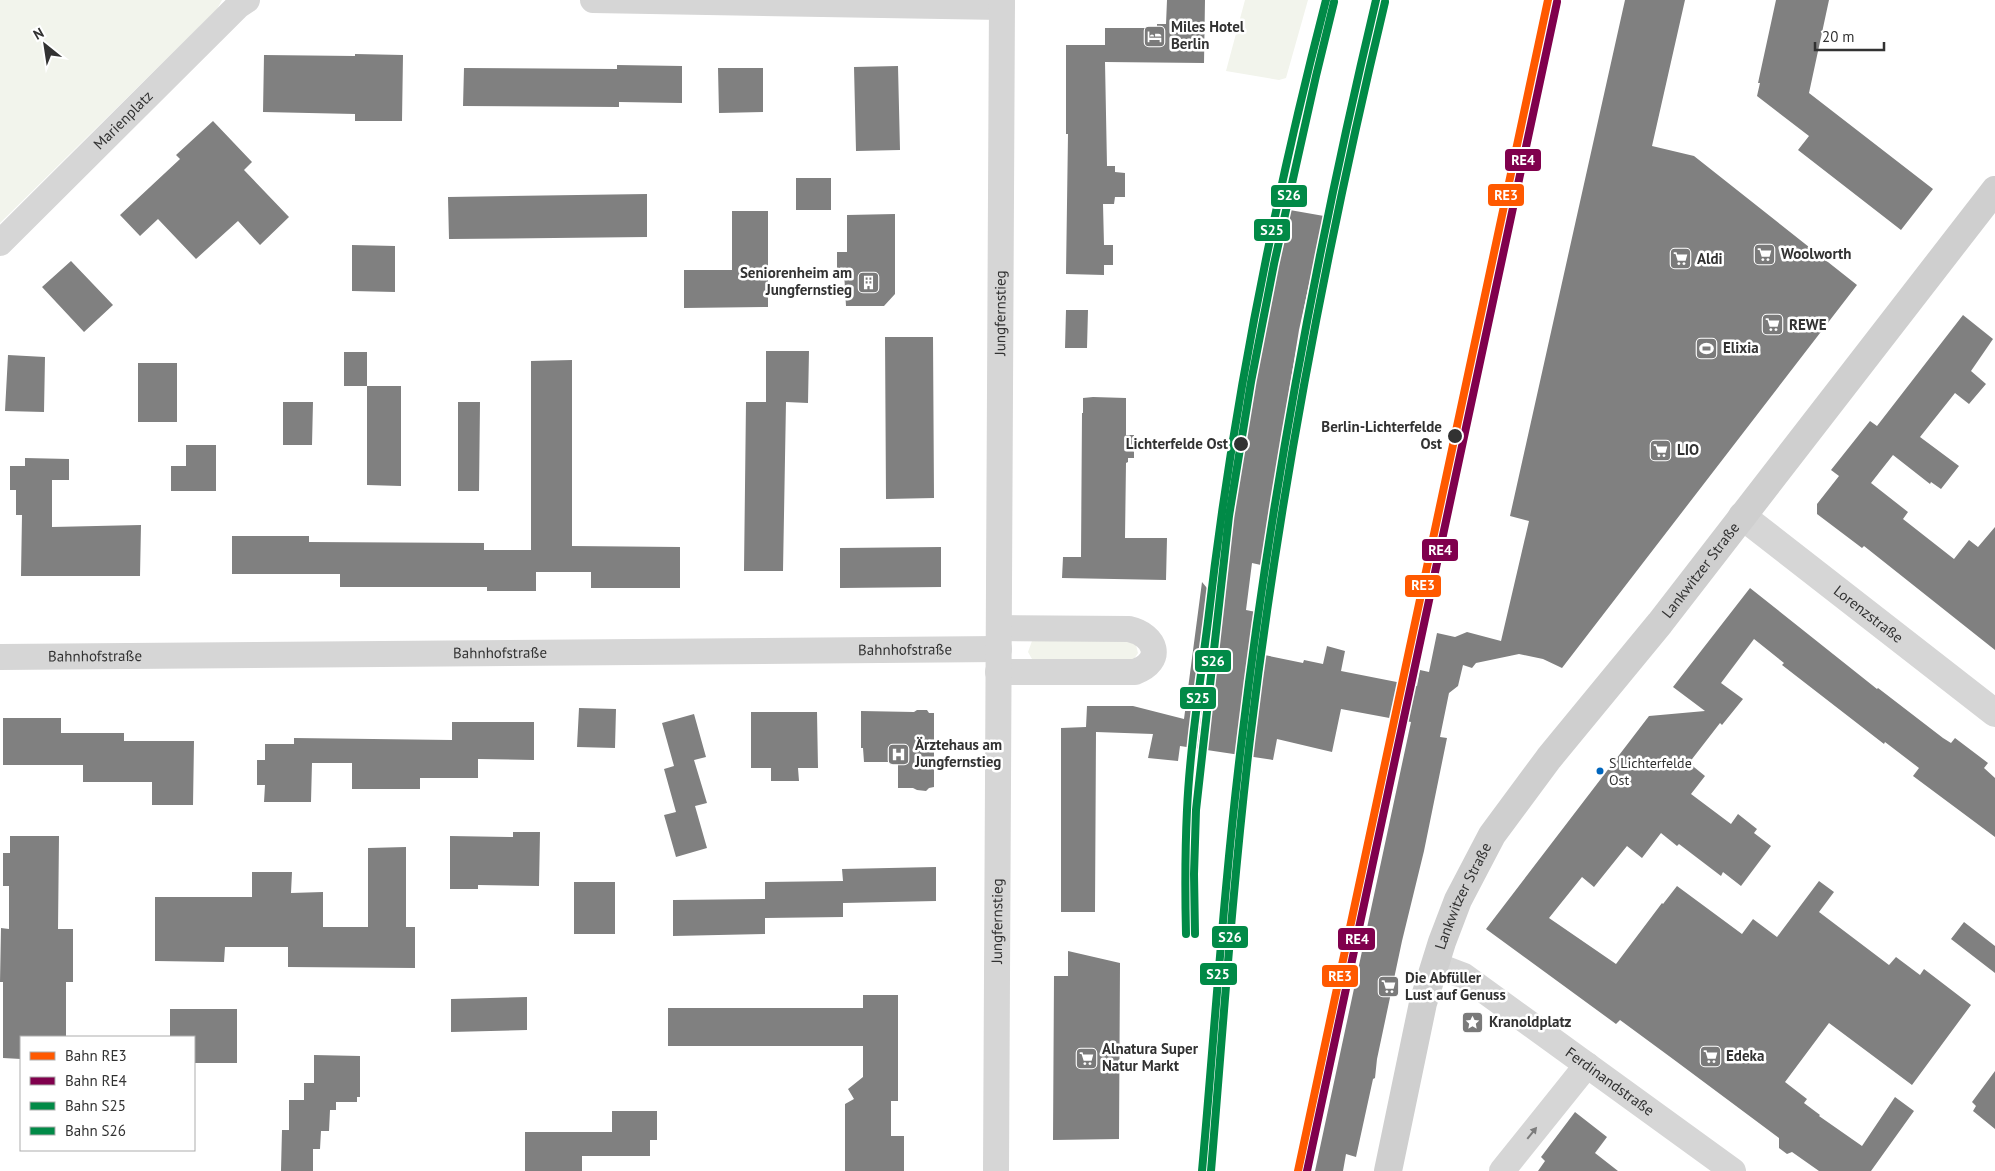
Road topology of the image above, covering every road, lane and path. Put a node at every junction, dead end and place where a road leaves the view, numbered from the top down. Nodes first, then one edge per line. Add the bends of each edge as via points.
1 (247, 0) edge
2 (593, 0) edge
3 (1002, 3) edge
4 (1995, 190) edge
5 (0, 243) edge
6 (1742, 516) junction
7 (999, 649) junction
8 (0, 657) edge
9 (1995, 712) edge
10 (1435, 965) junction
11 (1587, 1065) junction
12 (996, 1171) edge
13 (1388, 1171) edge
14 (1502, 1171) edge
15 (1734, 1171) edge

1 - 5 street, Marienplatz
2 - 3 street
3 - 7 street, Jungfernstieg
4 - 6 main road, Lankwitzer Straße
6 - 9 street, Lorenzstraße
6 - 10 main road, Lankwitzer Straße via 1660,623 1549,758 1492,835 1458,900
7 - 7 street via 1135,672 1150,664 1154,656 1154,646 1149,638 1140,631 1129,629
7 - 8 street, Bahnhofstraße
7 - 12 street, Jungfernstieg
10 - 11 street, Ferdinandstraße via 1464,976
10 - 13 main road via 1423,1003
14 -> 11 street
11 - 15 street, Ferdinandstraße

